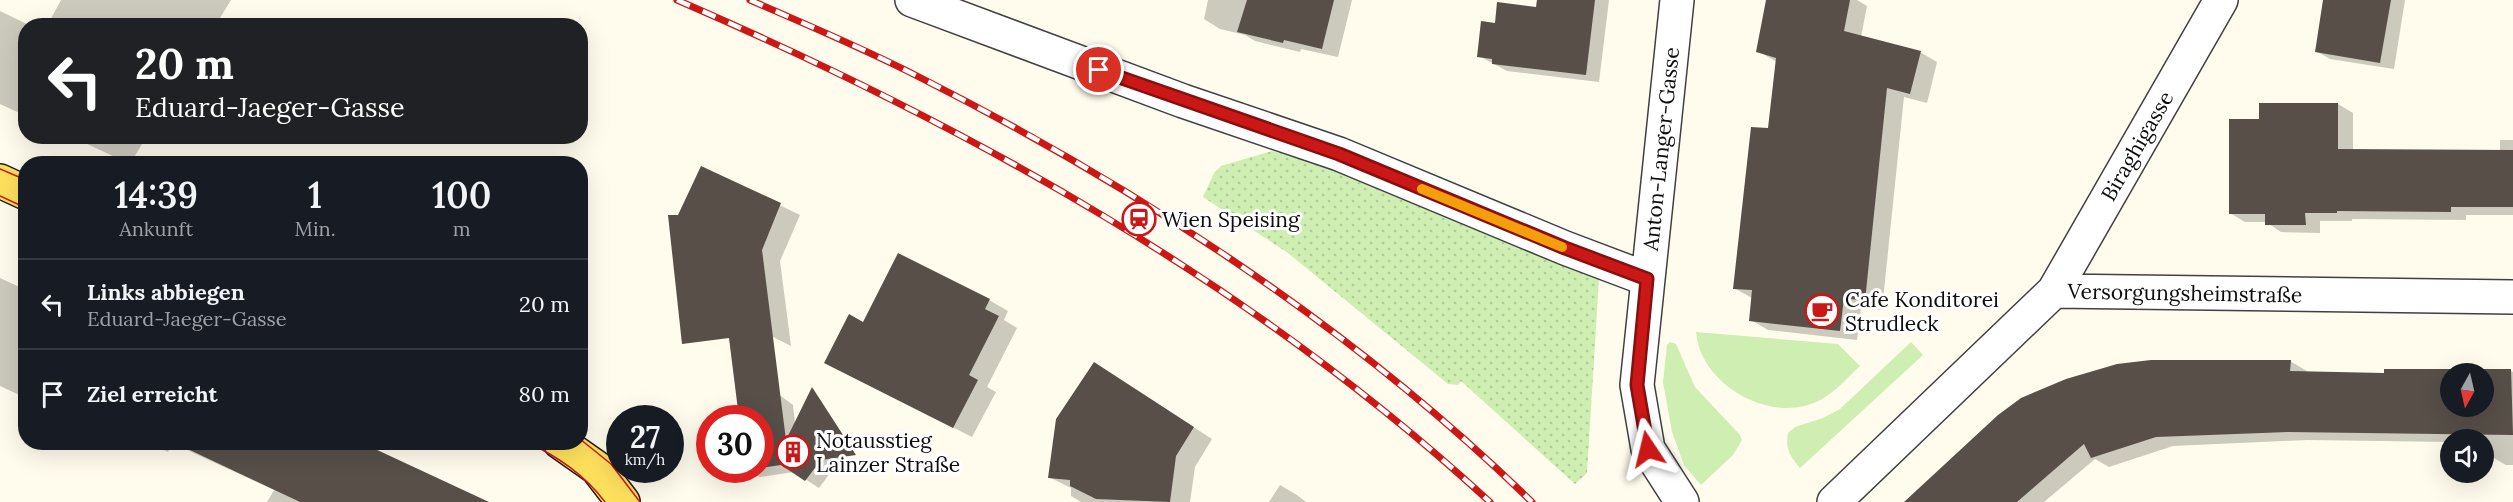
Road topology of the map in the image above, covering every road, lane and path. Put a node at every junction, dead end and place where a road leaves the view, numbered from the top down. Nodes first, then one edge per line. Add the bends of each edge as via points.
1 (912, 0) edge
2 (1677, 0) edge
3 (2221, 0) edge
4 (0, 181) edge
5 (18, 189) edge
6 (1647, 279) junction
7 (2054, 291) junction
8 (2513, 297) edge
9 (571, 450) edge
10 (623, 502) edge
11 (1682, 502) edge
12 (1834, 502) edge

1 - 6 street via 1172,97 1339,154
2 - 6 street, Anton-Langer-Gasse
3 - 7 street, Biraghigasse
4 - 5 main road
6 - 11 street, Anton-Langer-Gasse via 1637,385 1648,449
7 - 8 street, Versorgungsheimstraße
7 - 12 street, Versorgungsheimstraße
9 - 10 main road via 597,468

